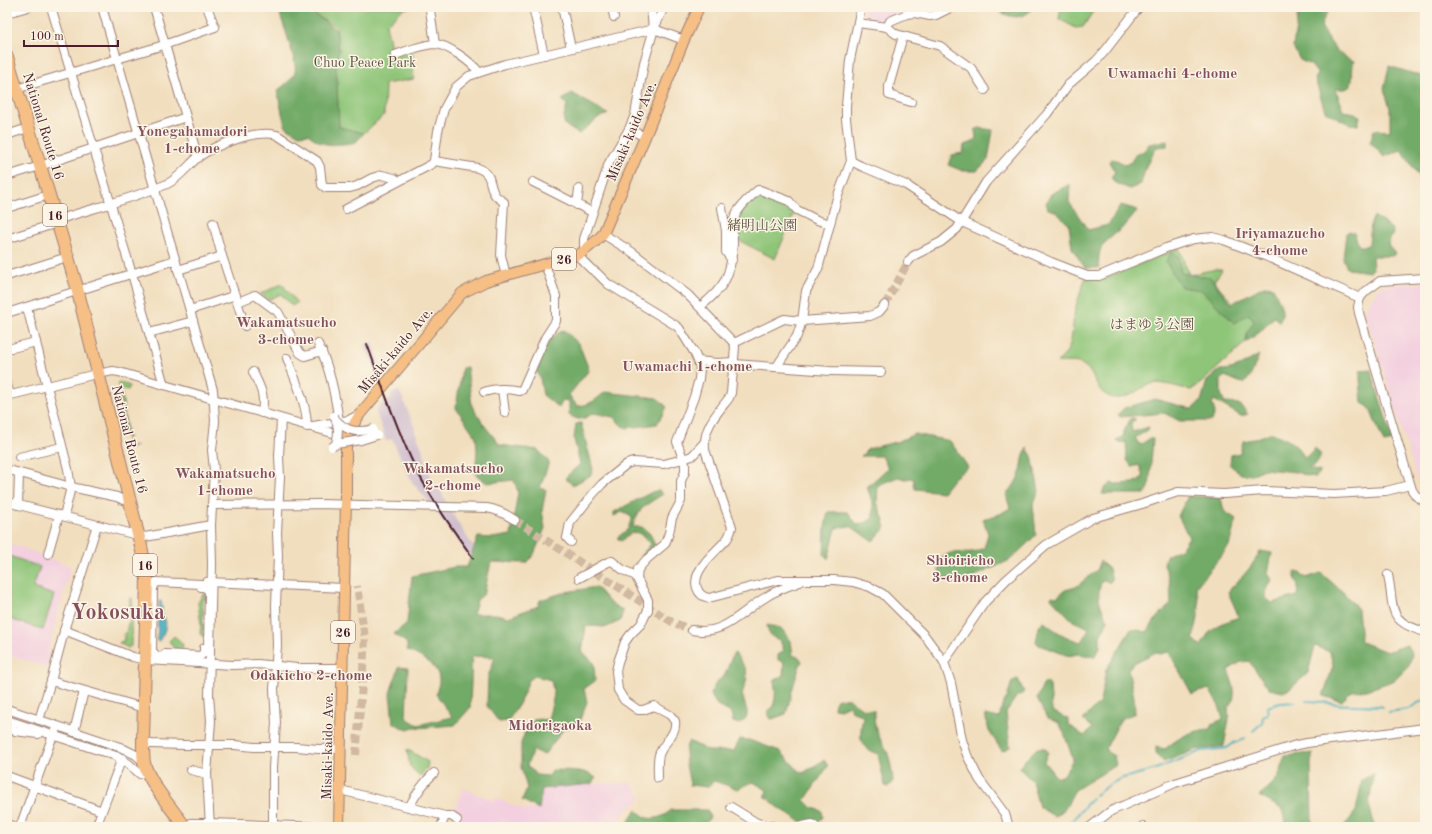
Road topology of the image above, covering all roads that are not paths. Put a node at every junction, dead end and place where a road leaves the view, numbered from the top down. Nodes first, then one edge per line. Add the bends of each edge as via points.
1 (28, 7) edge
2 (51, 7) edge
3 (102, 7) edge
4 (154, 7) edge
5 (207, 7) edge
6 (533, 7) edge
7 (562, 7) edge
8 (612, 7) edge
9 (651, 7) edge
10 (664, 7) edge
11 (699, 7) edge
12 (861, 7) edge
13 (952, 7) edge
14 (1139, 7) edge
15 (430, 10) dead end
16 (7, 13) edge
17 (614, 17) dead end
18 (858, 23) junction
19 (887, 27) junction
20 (653, 29) junction
21 (903, 36) junction
22 (684, 40) junction
23 (435, 44) junction
24 (164, 45) junction
25 (571, 48) junction
26 (395, 55) dead end
27 (544, 55) junction
28 (7, 57) edge
29 (117, 58) junction
30 (71, 72) junction
31 (479, 72) junction
32 (10, 88) edge
33 (985, 90) dead end
34 (911, 102) dead end
35 (186, 117) junction
36 (629, 129) junction
37 (22, 130) junction
38 (139, 132) junction
39 (7, 135) edge
40 (645, 137) junction
41 (94, 148) junction
42 (198, 158) junction
43 (434, 161) junction
44 (851, 161) junction
45 (37, 167) junction
46 (7, 176) edge
47 (399, 182) junction
48 (533, 182) dead end
49 (155, 189) junction
50 (579, 189) dead end
51 (42, 197) junction
52 (111, 204) junction
53 (577, 205) junction
54 (7, 208) edge
55 (722, 208) dead end
56 (346, 209) dead end
57 (592, 212) junction
58 (962, 222) junction
59 (54, 223) junction
60 (213, 223) dead end
61 (830, 224) junction
62 (603, 234) junction
63 (7, 239) edge
64 (581, 253) junction
65 (222, 256) junction
66 (61, 260) junction
67 (175, 260) junction
68 (732, 260) junction
69 (908, 262) tunnel mouth
70 (545, 264) junction
71 (178, 270) junction
72 (132, 274) junction
73 (7, 276) edge
74 (506, 276) junction
75 (1425, 278) edge
76 (74, 292) junction
77 (237, 298) junction
78 (1360, 298) junction
79 (885, 305) tunnel mouth
80 (28, 307) junction
81 (700, 307) junction
82 (190, 310) junction
83 (7, 313) edge
84 (193, 321) junction
85 (802, 321) junction
86 (245, 326) dead end
87 (149, 333) junction
88 (36, 342) junction
89 (734, 343) junction
90 (12, 348) dead end
91 (287, 358) dead end
92 (698, 361) junction
93 (734, 363) junction
94 (777, 366) junction
95 (254, 372) dead end
96 (881, 372) dead end
97 (95, 374) junction
98 (7, 384) edge
99 (164, 385) junction
100 (47, 386) junction
101 (502, 389) junction
102 (484, 392) dead end
103 (8, 396) edge
104 (213, 399) junction
105 (504, 413) dead end
106 (262, 414) junction
107 (360, 414) junction
108 (281, 419) junction
109 (337, 419) junction
110 (307, 427) junction
111 (350, 434) junction
112 (356, 441) junction
113 (704, 443) junction
114 (62, 446) junction
115 (19, 457) dead end
116 (683, 459) junction
117 (9, 470) dead end
118 (19, 474) junction
119 (1410, 485) junction
120 (71, 487) junction
121 (123, 500) junction
122 (7, 502) edge
123 (1425, 502) edge
124 (18, 505) junction
125 (212, 505) junction
126 (278, 505) junction
127 (346, 505) junction
128 (61, 516) junction
129 (515, 520) tunnel mouth
130 (97, 525) junction
131 (211, 525) junction
132 (136, 535) junction
133 (571, 542) dead end
134 (48, 554) dead end
135 (1388, 575) dead end
136 (636, 576) junction
137 (147, 578) junction
138 (579, 578) dead end
139 (805, 580) junction
140 (211, 582) junction
141 (277, 585) junction
142 (344, 588) junction
143 (64, 630) junction
144 (692, 630) tunnel mouth
145 (1425, 632) edge
146 (145, 656) junction
147 (944, 662) junction
148 (210, 663) junction
149 (276, 666) junction
150 (342, 668) junction
151 (51, 681) junction
152 (84, 691) junction
153 (138, 706) junction
154 (7, 709) edge
155 (7, 720) edge
156 (38, 720) junction
157 (7, 727) edge
158 (59, 727) junction
159 (1425, 728) edge
160 (74, 732) junction
161 (50, 735) junction
162 (143, 741) junction
163 (209, 745) junction
164 (274, 746) junction
165 (340, 749) junction
166 (122, 758) junction
167 (140, 759) junction
168 (191, 770) dead end
169 (434, 773) dead end
170 (140, 774) junction
171 (207, 774) junction
172 (7, 776) edge
173 (658, 778) dead end
174 (35, 786) junction
175 (340, 790) junction
176 (409, 807) junction
177 (731, 807) dead end
178 (102, 811) junction
179 (445, 816) junction
180 (457, 820) dead end
181 (7, 824) edge
182 (209, 825) edge
183 (273, 826) edge
184 (15, 827) edge
185 (20, 827) edge
186 (96, 827) edge
187 (176, 827) edge
188 (185, 827) edge
189 (326, 827) edge
190 (339, 827) edge
191 (441, 827) edge
192 (775, 827) edge
193 (798, 827) edge
194 (816, 827) edge
195 (1009, 827) edge
196 (1090, 827) edge

1 - 16 street
2 - 30 street
3 - 29 street
4 - 24 street
5 - 24 street via 215,27
6 - 27 street
7 - 25 street
8 - 17 street
9 - 20 street
10 - 20 street
11 - 22 main road, Misaki-kaido Ave. / 26
12 - 18 street
13 - 19 street via 930,16 907,14 890,21
14 - 58 street via 1105,51 1068,85 1047,114 986,182
15 - 23 street
18 - 19 street
18 - 44 street via 850,60 846,106
19 - 21 street
20 - 22 street
20 - 25 street
20 - 36 street
21 - 33 street via 940,46 971,68
21 - 34 street via 889,86 889,95
22 - 40 main road, Misaki-kaido Ave. / 26
23 - 26 street
23 - 31 street via 450,50
24 - 29 street
24 - 35 street
25 - 27 street
27 - 31 street
28 - 32 highway, National Route 16 / 16
29 - 30 street
29 - 38 street
30 - 32 street
30 - 41 street
31 - 43 street via 463,80 448,102 438,131
32 - 37 highway, National Route 16 / 16
32 - 45 highway, National Route 16 / 16
35 - 38 street
35 - 42 street
36 - 40 street
36 - 57 street via 609,163
37 - 39 street
37 - 45 highway, National Route 16 / 16
38 - 41 street
38 - 49 street
40 - 62 main road, Misaki-kaido Ave. / 26
41 - 45 street
41 - 52 street
42 - 47 street via 212,149 257,134 270,133 317,161 324,187 350,188 382,175
42 - 49 street via 170,183
43 - 47 street
43 - 74 street via 484,170 491,180 495,195 504,202 502,255
44 - 58 street via 906,184
44 - 61 street
45 - 46 street
45 - 51 highway, National Route 16 / 16
45 - 59 highway, National Route 16 / 16
47 - 56 street
48 - 53 street
49 - 52 street
49 - 67 street
50 - 53 street
51 - 54 street
51 - 59 highway, National Route 16 / 16
52 - 59 street
52 - 72 street
53 - 57 street
55 - 68 street via 726,252
57 - 64 street
58 - 69 street via 941,242 913,256
58 - 78 street via 1087,276 1111,272 1194,239 1219,238
59 - 63 street
59 - 66 highway, National Route 16 / 16
59 - 76 highway, National Route 16 / 16
60 - 65 street
61 - 68 street via 797,210 789,201 758,190 745,202 734,218
61 - 85 street via 818,269 806,290
62 - 64 main road, Misaki-kaido Ave. / 26
62 - 81 street via 632,252
64 - 70 main road, Misaki-kaido Ave. / 26
64 - 92 street via 592,269 608,284 679,328
65 - 71 street
65 - 77 street
66 - 73 street
66 - 76 highway, National Route 16 / 16
67 - 71 street
67 - 72 street
68 - 81 street via 724,284
70 - 74 main road, Misaki-kaido Ave. / 26
70 - 101 street via 556,296 556,321 545,338 522,390
71 - 82 street
72 - 76 street
72 - 87 street
74 - 107 main road, Misaki-kaido Ave. / 26 via 462,293
75 - 78 street via 1380,281
76 - 80 street
76 - 97 highway, National Route 16 / 16
77 - 82 street
77 - 86 street
77 - 109 street via 255,295 278,312 300,354 305,356 320,347 332,386
78 - 119 street via 1359,313
79 - 85 street via 879,312 870,316
80 - 83 street
80 - 88 street
81 - 89 street
82 - 84 street
84 - 87 street
84 - 104 street via 212,386
85 - 89 street via 784,319
85 - 94 street via 797,336
87 - 99 street
88 - 90 street
88 - 100 street
89 - 93 street
91 - 110 street via 303,400
92 - 93 street
92 - 116 street via 700,368 694,396 677,442
93 - 94 street
93 - 113 street via 731,393 707,429
94 - 96 street
95 - 106 street via 264,401
97 - 99 street via 119,372
97 - 100 street
97 - 121 highway, National Route 16 / 16
97 - 132 highway, National Route 16 / 16
98 - 103 street
99 - 104 street
100 - 103 street
100 - 114 street
101 - 102 street
101 - 105 street
104 - 106 street
104 - 125 street via 215,422
106 - 108 street
107 - 109 street via 349,420
107 - 111 main road, Misaki-kaido Ave. / 26
108 - 110 street
108 - 126 street
109 - 110 street
109 - 111 street, bridge
109 - 112 street, bridge via 338,430 334,446
110 - 111 street
111 - 112 street, bridge
111 - 112 street, bridge via 375,432
111 - 127 main road, Misaki-kaido Ave. / 26
113 - 116 street via 692,456
113 - 139 street via 732,527 728,538 698,574 696,584 700,594 709,598 778,580
114 - 115 street
114 - 120 street
116 - 133 street via 664,464 627,464 602,484 570,523 567,538
116 - 136 street via 686,464 681,481 681,501 672,518 665,544 647,559 638,569
117 - 118 street
118 - 120 street
118 - 124 street
119 - 123 street via 1416,496
119 - 147 street via 1386,492 1334,494 1178,492 1093,518 1046,545 1006,580 985,602
120 - 121 street
120 - 128 street
121 - 132 highway, National Route 16 / 16
122 - 124 street
124 - 128 street
125 - 126 street
125 - 131 street
126 - 127 street
126 - 141 street
127 - 129 street via 486,508 496,509
127 - 142 main road, Misaki-kaido Ave. / 26
128 - 130 street
128 - 134 street
130 - 132 street
130 - 143 street
131 - 132 street via 145,537
131 - 140 street
132 - 137 highway, National Route 16 / 16
132 - 146 highway, National Route 16 / 16
135 - 145 street via 1394,614 1411,628
136 - 138 street via 612,561
136 - 173 street via 648,600 648,610 641,624 626,642 618,662 616,681 624,700 634,708 643,710 654,706 675,721 674,731 659,755
137 - 140 street
137 - 146 highway, National Route 16 / 16
139 - 144 street via 766,597 725,626 702,632
139 - 147 street via 853,582 883,594 925,636
140 - 141 street
140 - 148 street
141 - 142 street
141 - 149 street
142 - 150 main road, Misaki-kaido Ave. / 26
143 - 146 street
143 - 151 street
146 - 146 street via 153,588 156,582 202,584 201,587 209,591 208,648 204,648 204,653 200,656
146 - 148 street
146 - 153 highway, National Route 16 / 16
146 - 162 highway, National Route 16 / 16
147 - 195 street via 967,755 980,779 1005,814
148 - 149 street
148 - 163 street
149 - 150 street
149 - 164 street
150 - 165 main road, Misaki-kaido Ave. / 26
151 - 152 street
151 - 156 street
152 - 153 street
152 - 160 street
153 - 167 highway, National Route 16 / 16
154 - 156 street
155 - 161 street
156 - 158 street
157 - 161 street via 15,731
158 - 160 street
158 - 161 street
159 - 196 street via 1294,746 1175,783 1111,811
160 - 167 street via 120,747
161 - 166 street
161 - 174 street
162 - 163 street via 151,744
162 - 167 highway, National Route 16 / 16
163 - 164 street
163 - 171 street
164 - 165 street
164 - 183 street
165 - 175 main road, Misaki-kaido Ave. / 26
166 - 170 street
166 - 178 street
167 - 170 highway, National Route 16 / 16
167 - 188 highway, National Route 16 / 16 via 154,784
168 - 171 street
169 - 176 street via 416,794
170 - 187 highway, National Route 16 / 16
171 - 182 street
172 - 174 street
174 - 178 street
174 - 185 street
175 - 176 street
175 - 190 main road, Misaki-kaido Ave. / 26
176 - 179 street
177 - 192 street via 757,823
178 - 186 street
179 - 180 street
179 - 191 street
181 - 184 street
182 - 183 street
182 - 188 street via 191,823
183 - 189 street
193 - 194 street via 812,824

